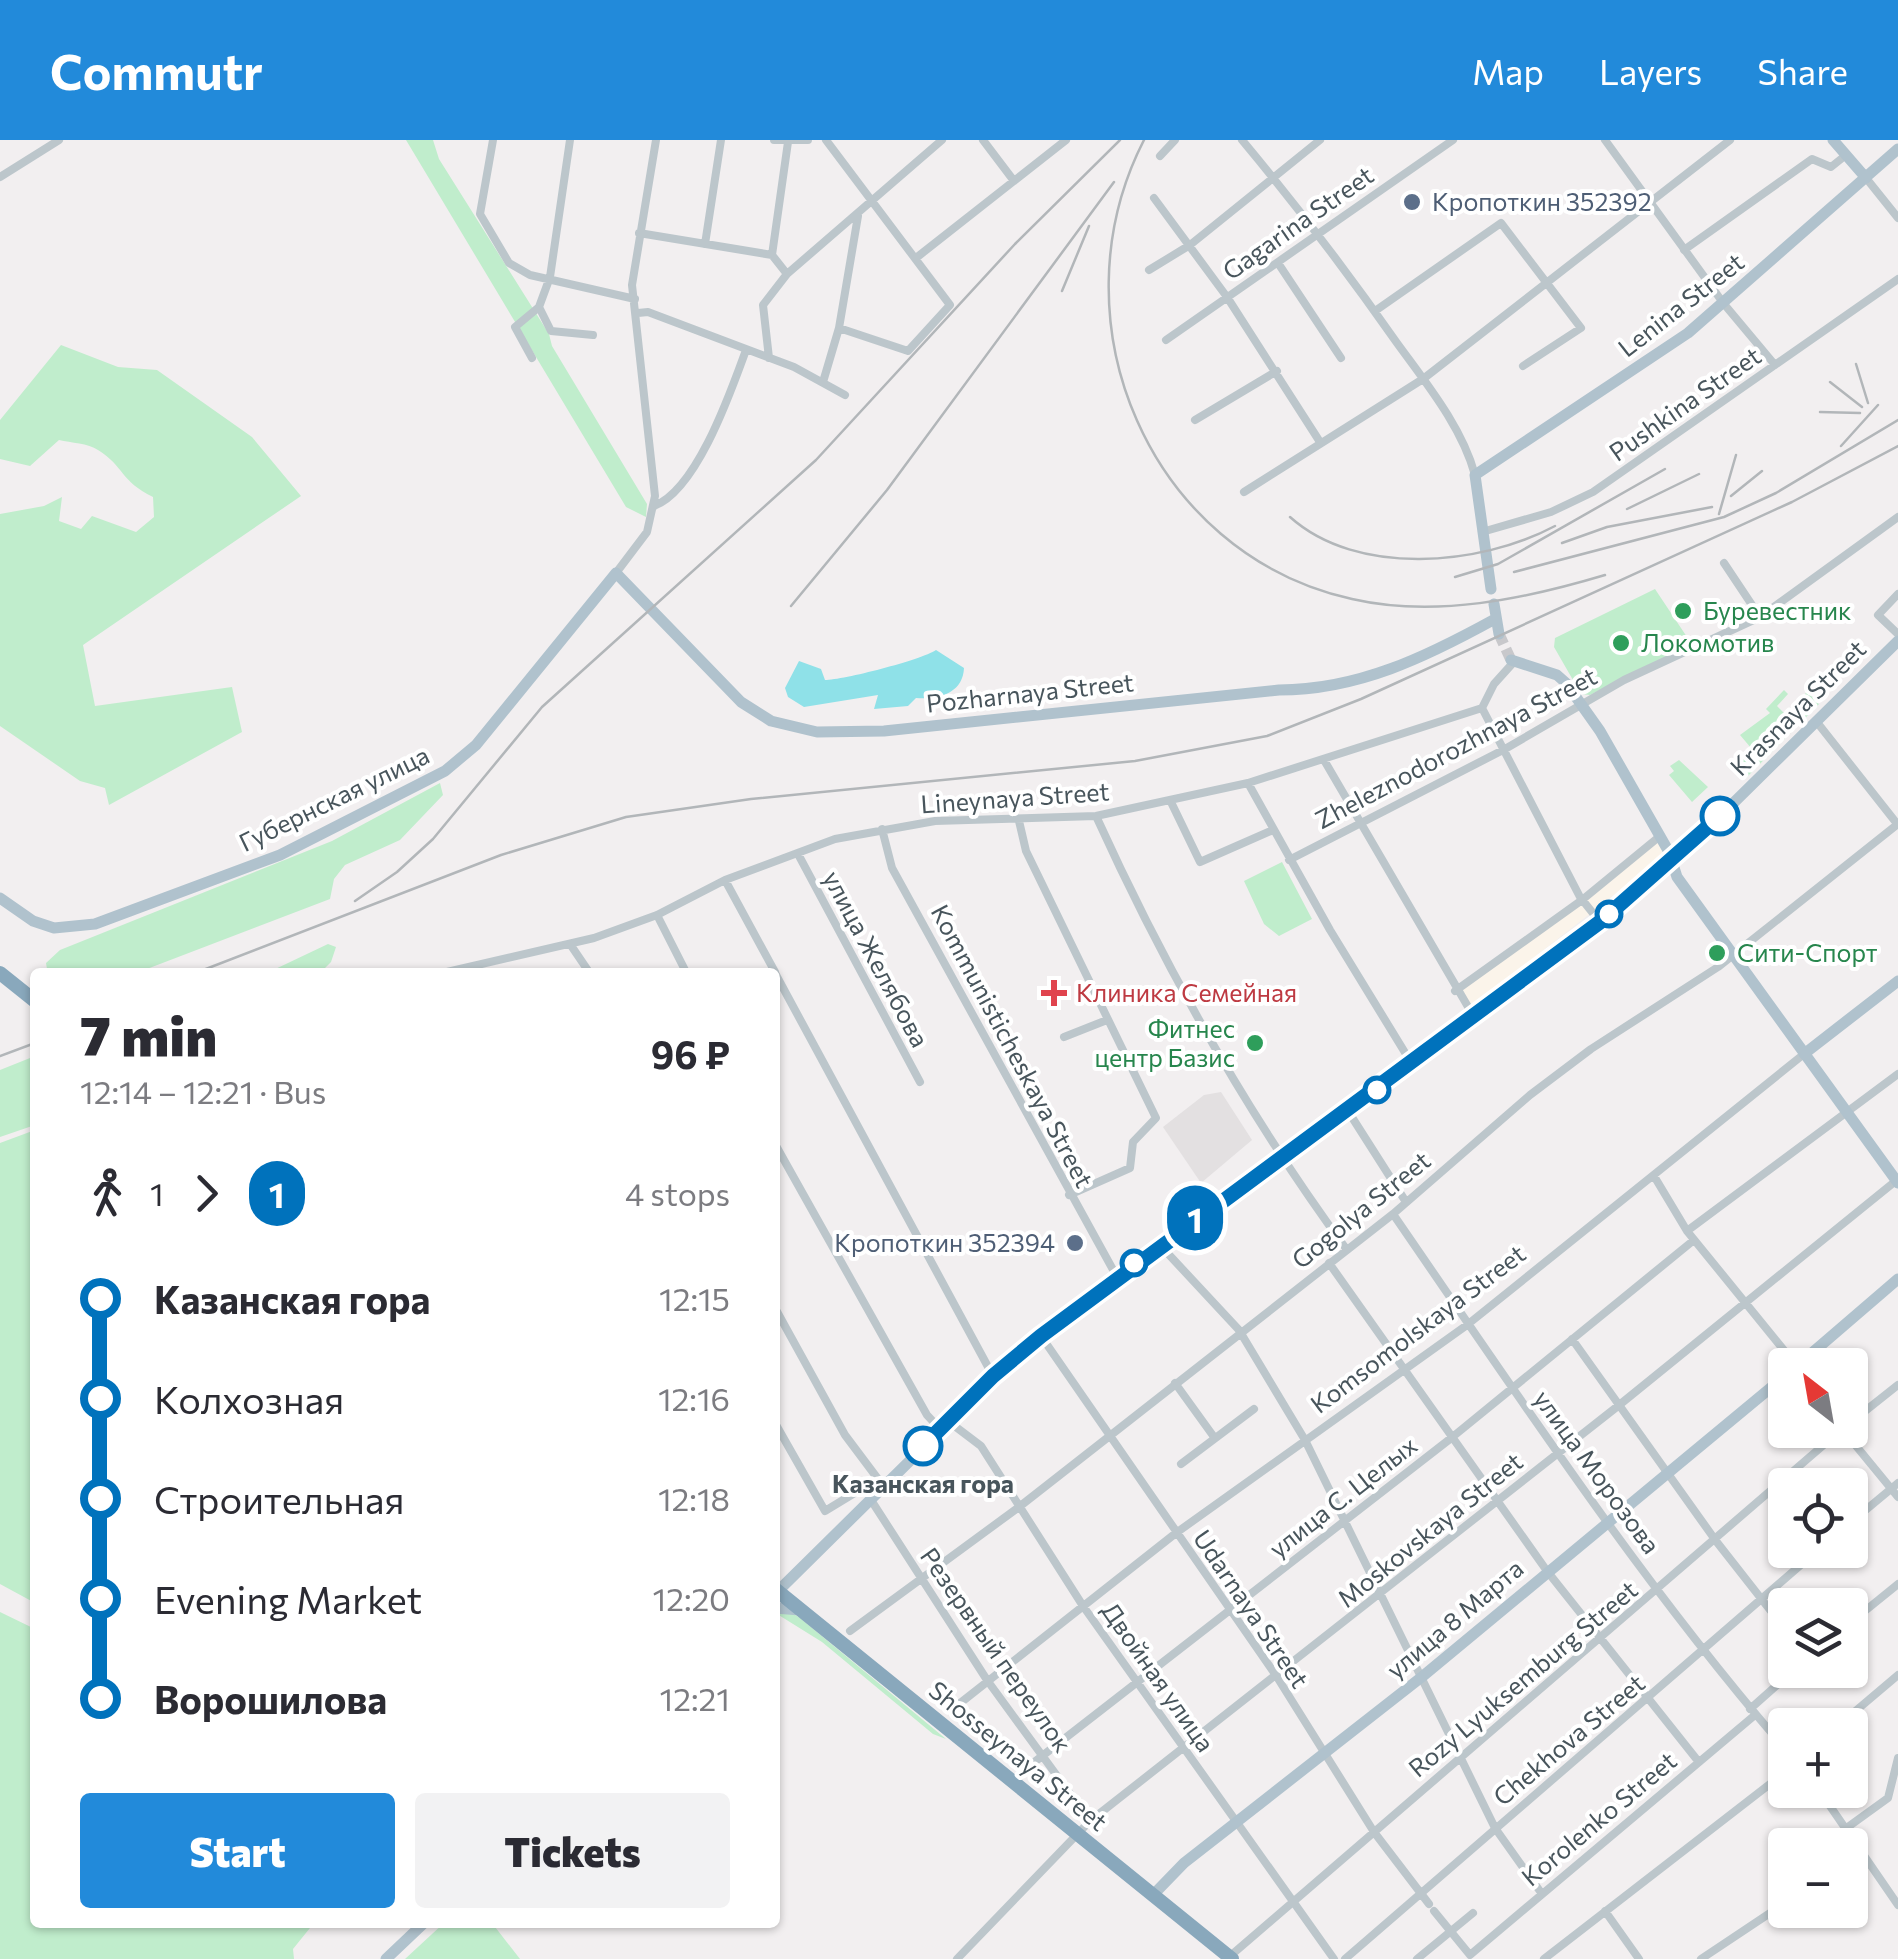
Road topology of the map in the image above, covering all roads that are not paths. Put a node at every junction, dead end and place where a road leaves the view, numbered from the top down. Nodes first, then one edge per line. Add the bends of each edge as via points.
1 (59, 140) edge
2 (493, 140) edge
3 (570, 140) edge
4 (656, 140) edge
5 (720, 140) edge
6 (774, 140) edge
7 (808, 140) edge
8 (826, 140) edge
9 (942, 140) edge
10 (983, 140) edge
11 (1066, 140) edge
12 (1175, 140) edge
13 (1320, 140) edge
14 (1453, 140) edge
15 (1605, 140) edge
16 (1730, 140) edge
17 (1833, 140) edge
18 (1246, 141) edge
19 (788, 142) edge
20 (1898, 148) edge
21 (1160, 156) dead end
22 (1846, 156) junction
23 (1273, 176) junction
24 (0, 177) edge
25 (1866, 178) junction
26 (1014, 181) junction
27 (870, 198) junction
28 (1154, 198) dead end
29 (1651, 203) junction
30 (859, 214) junction
31 (1898, 218) edge
32 (639, 233) junction
33 (1319, 235) junction
34 (705, 244) junction
35 (1190, 245) junction
36 (1684, 250) junction
37 (772, 255) junction
38 (916, 258) junction
39 (1278, 262) junction
40 (1149, 270) dead end
41 (787, 274) junction
42 (550, 277) junction
43 (1898, 279) edge
44 (1547, 283) junction
45 (1227, 297) junction
46 (635, 300) junction
47 (1724, 304) junction
48 (539, 307) junction
49 (1374, 311) junction
50 (638, 313) junction
51 (839, 328) junction
52 (593, 335) dead end
53 (1166, 340) dead end
54 (746, 350) junction
55 (532, 358) dead end
56 (769, 358) junction
57 (1341, 358) dead end
58 (1775, 365) junction
59 (1523, 366) dead end
60 (1277, 371) junction
61 (1423, 379) junction
62 (823, 382) junction
63 (845, 396) dead end
64 (1195, 420) dead end
65 (1320, 442) junction
66 (1476, 475) junction
67 (1244, 492) dead end
68 (654, 506) junction
69 (1898, 517) edge
70 (1481, 532) junction
71 (1724, 563) dead end
72 (616, 572) junction
73 (1491, 589) dead end
74 (1898, 594) edge
75 (1494, 604) dead end
76 (1760, 617) junction
77 (1495, 619) junction
78 (1499, 634) tunnel mouth
79 (1898, 638) edge
80 (1511, 662) joint
81 (1582, 704) junction
82 (1482, 708) junction
83 (1816, 721) junction
84 (1505, 749) junction
85 (1324, 760) junction
86 (1248, 783) junction
87 (1170, 800) junction
88 (1096, 816) junction
89 (1019, 820) junction
90 (1360, 822) junction
91 (1898, 824) edge
92 (882, 829) junction
93 (1274, 830) junction
94 (1660, 836) junction
95 (798, 854) junction
96 (1290, 860) junction
97 (1672, 860) junction
98 (725, 880) junction
99 (0, 898) edge
100 (1582, 900) junction
101 (656, 914) junction
102 (1600, 922) junction
103 (570, 944) junction
104 (1734, 953) junction
105 (478, 962) junction
106 (0, 964) edge
107 (459, 968) edge
108 (482, 968) edge
109 (586, 968) edge
110 (684, 968) edge
111 (772, 968) edge
112 (0, 973) edge
113 (780, 982) edge
114 (1898, 982) edge
115 (30, 988) edge
116 (1456, 991) junction
117 (30, 998) edge
118 (1474, 1017) junction
119 (1106, 1020) junction
120 (1064, 1037) dead end
121 (1804, 1054) junction
122 (1412, 1064) junction
123 (1898, 1074) edge
124 (920, 1082) dead end
125 (1348, 1112) junction
126 (1847, 1113) junction
127 (780, 1153) edge
128 (1280, 1159) junction
129 (1654, 1176) junction
130 (1897, 1181) edge
131 (1069, 1195) junction
132 (1406, 1202) junction
133 (1393, 1214) junction
134 (1687, 1232) junction
135 (1694, 1240) junction
136 (1159, 1244) junction
137 (1347, 1250) junction
138 (1329, 1263) junction
139 (1117, 1278) junction
140 (1898, 1279) edge
141 (1744, 1304) junction
142 (780, 1317) edge
143 (1467, 1325) junction
144 (1239, 1330) junction
145 (1041, 1336) junction
146 (1572, 1339) junction
147 (1782, 1348) edge
148 (1817, 1348) edge
149 (1404, 1372) junction
150 (993, 1376) junction
151 (1175, 1383) junction
152 (1898, 1385) edge
153 (1513, 1389) junction
154 (1768, 1390) edge
155 (1618, 1406) junction
156 (1868, 1409) edge
157 (1254, 1410) dead end
158 (944, 1425) junction
159 (780, 1431) edge
160 (1110, 1437) junction
161 (1214, 1438) junction
162 (1450, 1439) junction
163 (1306, 1440) junction
164 (1822, 1448) edge
165 (1859, 1448) edge
166 (1559, 1453) junction
167 (1182, 1464) dead end
168 (1667, 1472) junction
169 (880, 1483) junction
170 (1894, 1486) edge
171 (1898, 1497) edge
172 (871, 1500) junction
173 (1496, 1502) junction
174 (1018, 1507) junction
175 (1868, 1508) edge
176 (1608, 1520) junction
177 (1346, 1521) junction
178 (1176, 1533) junction
179 (1716, 1541) junction
180 (1796, 1568) edge
181 (1547, 1571) junction
182 (921, 1580) junction
183 (1898, 1584) edge
184 (783, 1589) edge
185 (1660, 1591) junction
186 (1382, 1594) junction
187 (1760, 1598) junction
188 (1083, 1606) junction
189 (1768, 1608) edge
190 (1868, 1608) edge
191 (800, 1610) junction
192 (1229, 1612) junction
193 (850, 1631) dead end
194 (1600, 1640) junction
195 (1705, 1650) junction
196 (1422, 1676) junction
197 (1898, 1676) edge
198 (1276, 1678) junction
199 (988, 1680) junction
200 (1140, 1682) junction
201 (1776, 1688) edge
202 (1647, 1700) junction
203 (959, 1704) dead end
204 (1859, 1708) edge
205 (1753, 1712) junction
206 (1768, 1730) edge
207 (1184, 1748) junction
208 (1044, 1754) junction
209 (1323, 1754) junction
210 (1460, 1756) junction
211 (1898, 1758) edge
212 (1698, 1762) junction
213 (1014, 1783) junction
214 (1768, 1784) edge
215 (1832, 1808) edge
216 (1090, 1821) junction
217 (1236, 1822) junction
218 (1495, 1828) junction
219 (1846, 1828) joint
220 (1374, 1832) junction
221 (1077, 1834) junction
222 (1868, 1861) edge
223 (1421, 1894) junction
224 (1542, 1894) junction
225 (1153, 1895) junction
226 (1294, 1904) junction
227 (1898, 1905) edge
228 (1605, 1911) junction
229 (1474, 1913) dead end
230 (1768, 1914) edge
231 (419, 1928) edge
232 (1452, 1932) junction
233 (1471, 1957) edge
234 (1230, 1958) edge
235 (386, 1959) edge
236 (957, 1959) edge
237 (1334, 1959) edge
238 (1345, 1959) edge
239 (1417, 1959) edge
240 (1544, 1959) edge
241 (1639, 1959) edge
242 (1701, 1959) edge

1 - 24 street
2 - 42 street via 480,214 510,263
3 - 42 street
4 - 32 street
5 - 34 street
6 - 19 street
7 - 19 street
8 - 27 street
9 - 27 street
10 - 26 street
11 - 26 street
12 - 21 street
13 - 23 street
14 - 33 street, Gagarina Street
15 - 29 street
16 - 29 street
17 - 22 main road
18 - 23 street
19 - 37 street
20 - 25 main road, Lenina Street
22 - 25 main road
22 - 36 street via 1831,167 1812,159
23 - 33 street
23 - 35 street
25 - 31 street
25 - 47 main road, Lenina Street
26 - 38 street
27 - 30 street
27 - 38 street
28 - 35 street
29 - 36 street
29 - 44 street
30 - 41 street
30 - 51 street
32 - 34 street
32 - 46 street
33 - 39 street, Gagarina Street
33 - 49 street
34 - 37 street
35 - 40 street
35 - 45 street
36 - 47 street
37 - 41 street
38 - 51 street via 950,305 908,351
39 - 45 street, Gagarina Street
39 - 57 street
41 - 56 street via 763,305
42 - 46 street
42 - 48 street
43 - 58 street, Pushkina Street
44 - 49 street via 1501,223
44 - 59 street via 1581,328
44 - 61 street
45 - 53 street, Gagarina Street
45 - 60 street
46 - 50 street
47 - 58 street
47 - 66 main road, Lenina Street
48 - 52 street via 551,331
48 - 55 street via 514,327
49 - 61 street
50 - 54 street
50 - 68 street
51 - 62 street
54 - 56 street
54 - 68 street via 724,412 668,500
56 - 62 street
58 - 70 street, Pushkina Street via 1577,502
60 - 64 street
60 - 65 street
61 - 65 street
61 - 66 street via 1468,450
62 - 63 street
65 - 67 street
66 - 70 main road
68 - 72 street via 646,532
69 - 76 street, Zheleznodorozhnaya Street
70 - 73 main road
71 - 76 street
72 - 77 main road, Pozharnaya Street via 741,702 771,721 817,732 884,732 1320,690 1380,675
72 - 99 main road, Губернская улица via 476,745 430,779 280,854 95,924 54,928
74 - 79 street via 1878,615
75 - 77 main road
76 - 81 street, Zheleznodorozhnaya Street
77 - 78 main road
79 - 83 main road, Krasnaya Street
80 - 81 main road via 1557,675
80 - 82 street
81 - 84 street, Zheleznodorozhnaya Street
81 - 94 main road
82 - 84 street
82 - 85 street, Lineynaya Street
83 - 91 street
83 - 97 main road, Krasnaya Street
84 - 90 street, Zheleznodorozhnaya Street
84 - 100 street
85 - 86 street, Lineynaya Street
85 - 90 street
86 - 87 street, Lineynaya Street
86 - 93 street
87 - 88 street, Lineynaya Street
87 - 93 street via 1200,862
88 - 89 street, Lineynaya Street
88 - 128 street via 1188,1004
89 - 92 street, Lineynaya Street
89 - 119 street via 1026,852
90 - 96 street, Zheleznodorozhnaya Street
90 - 116 street
91 - 104 street, Gogolya Street
92 - 95 street, Lineynaya Street
92 - 131 street, Kommunisticheskaya Street via 892,868
93 - 96 street
94 - 97 main road
94 - 100 street
95 - 98 street, Lineynaya Street
95 - 124 street, улица Желябова
96 - 122 street
97 - 102 main road, Krasnaya Street
97 - 104 main road
98 - 101 street, Lineynaya Street
98 - 111 street
100 - 102 street
100 - 116 street
101 - 103 street, Lineynaya Street
101 - 110 street
102 - 118 main road, Krasnaya Street
103 - 105 street, Lineynaya Street
103 - 109 street
104 - 121 main road
104 - 132 street, Gogolya Street via 1530,1095
105 - 107 street, Lineynaya Street
105 - 108 street
106 - 115 highway
112 - 117 highway
113 - 150 street
114 - 121 main road, Komsomolskaya Street
116 - 118 street
118 - 122 main road, Krasnaya Street
119 - 120 street
119 - 131 street via 1156,1118 1133,1142 1130,1168
121 - 126 main road
121 - 129 street, Komsomolskaya Street
122 - 125 main road, Krasnaya Street
123 - 126 street
125 - 128 main road, Krasnaya Street
125 - 132 street
126 - 130 main road
126 - 134 street
127 - 158 street via 927,1416
128 - 136 main road, Krasnaya Street
128 - 137 street
129 - 134 street
129 - 143 street, Komsomolskaya Street
130 - 141 street, Moskovskaya Street
131 - 139 street, Kommunisticheskaya Street
132 - 133 street, Gogolya Street
133 - 137 street, Gogolya Street
133 - 143 street, улица Морозова
134 - 135 street
135 - 141 street
135 - 146 street, улица С. Целых
136 - 139 main road, Krasnaya Street
136 - 144 street
137 - 138 street, Gogolya Street
138 - 144 street, Gogolya Street
138 - 149 street
139 - 145 main road, Krasnaya Street
140 - 148 main road
141 - 147 street
141 - 155 street, Moskovskaya Street
142 - 169 street via 844,1435
143 - 149 street, Komsomolskaya Street
143 - 153 street, улица Морозова
144 - 151 street, Gogolya Street
144 - 163 street
145 - 150 main road, Krasnaya Street
145 - 160 street, Udarnaya Street
146 - 153 street, улица С. Целых
146 - 155 street
149 - 162 street
149 - 163 street, Komsomolskaya Street
150 - 158 main road, Krasnaya Street
151 - 160 street, Gogolya Street
151 - 161 street
152 - 156 street
153 - 162 street, улица С. Целых
153 - 166 street, улица Морозова
154 - 168 main road, улица 8 Марта
155 - 166 street, Moskovskaya Street
155 - 168 street
157 - 161 street
158 - 169 main road, Krasnaya Street
158 - 174 street, Двойная улица via 981,1446
159 - 169 street via 826,1511
160 - 174 street, Gogolya Street
160 - 178 street, Udarnaya Street
161 - 167 street
162 - 173 street
162 - 177 street, улица С. Целых
163 - 177 street
163 - 178 street, Komsomolskaya Street
164 - 179 street, Rozy Lyuksemburg Street
165 - 170 street
166 - 173 street, Moskovskaya Street
166 - 176 street, улица Морозова
168 - 176 main road, улица 8 Марта
168 - 179 street
169 - 172 main road, Krasnaya Street
170 - 171 street
170 - 175 street
172 - 182 street, Резервный переулок
172 - 184 main road, Krasnaya Street
173 - 181 street
173 - 186 street, Moskovskaya Street
174 - 182 street, Gogolya Street
174 - 188 street, Двойная улица
176 - 181 main road, улица 8 Марта
176 - 185 street, улица Морозова
177 - 186 street
177 - 192 street, улица С. Целых
178 - 188 street, Komsomolskaya Street
178 - 192 street, Udarnaya Street
179 - 185 street, Rozy Lyuksemburg Street
179 - 187 street
180 - 187 street, Chekhova Street
181 - 194 street
181 - 196 main road, улица 8 Марта
182 - 193 street, Gogolya Street
182 - 199 street, Резервный переулок
183 - 190 street
184 - 191 highway
184 - 191 main road
185 - 194 street, Rozy Lyuksemburg Street
185 - 195 street, улица Морозова
186 - 196 street
186 - 198 street, Moskovskaya Street
187 - 189 street
187 - 195 street, Chekhova Street
188 - 199 street, Komsomolskaya Street
188 - 200 street, Двойная улица
191 - 213 highway, Shosseynaya Street via 946,1721
192 - 198 street, Udarnaya Street
192 - 200 street, улица С. Целых
194 - 202 street
194 - 210 street, Rozy Lyuksemburg Street
195 - 202 street, Chekhova Street
195 - 205 street, улица Морозова
196 - 209 main road, улица 8 Марта
196 - 210 street
197 - 204 street
198 - 207 street, Moskovskaya Street
198 - 209 street, Udarnaya Street
199 - 203 street, Komsomolskaya Street
199 - 208 street, Резервный переулок
200 - 207 street, Двойная улица
200 - 208 street, улица С. Целых
201 - 205 street, Korolenko Street
202 - 212 street
202 - 218 street, Chekhova Street
205 - 206 street, улица Морозова
205 - 212 street, Korolenko Street
207 - 216 street, Moskovskaya Street
207 - 217 street, Двойная улица
208 - 213 street, улица С. Целых
208 - 216 street, Резервный переулок
209 - 217 main road, улица 8 Марта
209 - 220 street, Udarnaya Street
210 - 218 street
210 - 220 street, Rozy Lyuksemburg Street
211 - 219 street via 1888,1798
212 - 224 street, Korolenko Street
213 - 221 highway, Shosseynaya Street
214 - 228 street
215 - 219 street
216 - 221 street, Moskovskaya Street
217 - 225 main road, улица 8 Марта
217 - 226 street, Двойная улица
218 - 223 street, Chekhova Street
218 - 224 street
220 - 223 street, Udarnaya Street
220 - 226 street, Rozy Lyuksemburg Street
221 - 225 highway, Shosseynaya Street
221 - 236 street, Moskovskaya Street
222 - 227 street
223 - 232 street, Udarnaya Street
223 - 238 street, Chekhova Street
224 - 233 street, Korolenko Street
225 - 234 highway, Shosseynaya Street
226 - 234 street, Rozy Lyuksemburg Street
226 - 237 street, Двойная улица
228 - 240 street
228 - 241 street
229 - 232 street
230 - 242 street
231 - 235 main road
232 - 233 street, Udarnaya Street
232 - 239 street

